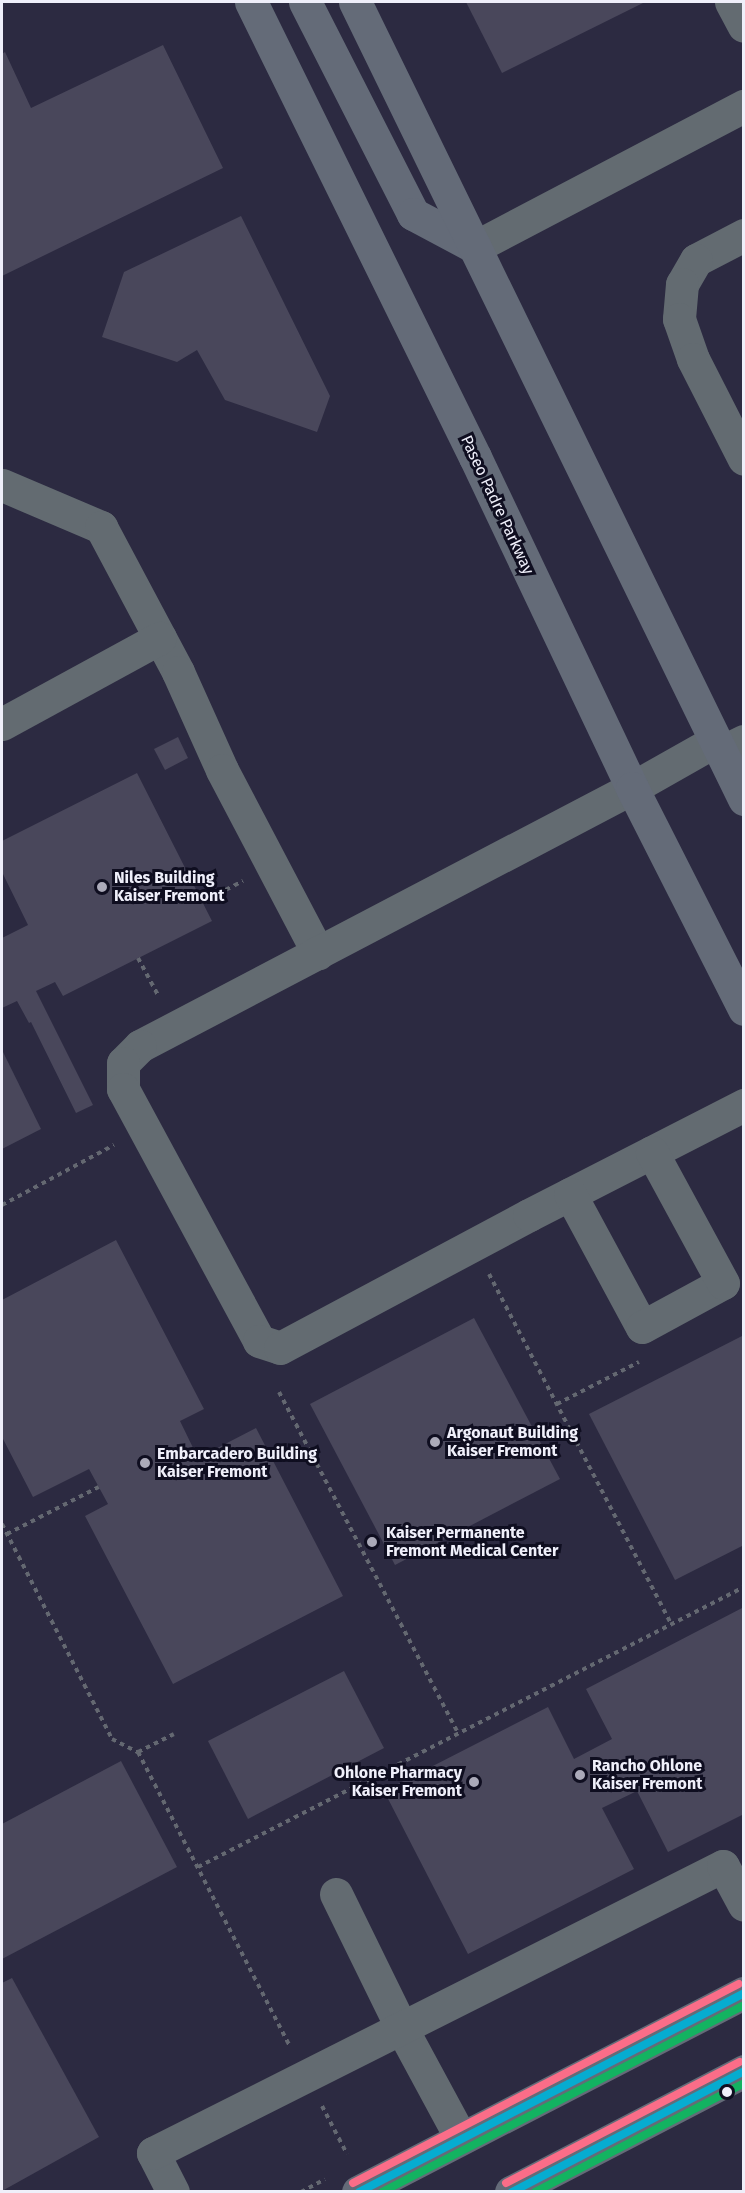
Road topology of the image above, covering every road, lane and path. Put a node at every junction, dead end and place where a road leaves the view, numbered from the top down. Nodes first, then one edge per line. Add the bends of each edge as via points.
1 (251, 2) edge
2 (305, 2) edge
3 (355, 2) edge
4 (731, 2) edge
5 (744, 26) edge
6 (744, 106) edge
7 (744, 235) edge
8 (475, 247) junction
9 (744, 459) edge
10 (2, 485) edge
11 (160, 638) junction
12 (2, 724) edge
13 (727, 745) edge
14 (632, 788) junction
15 (744, 799) edge
16 (249, 878) dead end
17 (202, 902) dead end
18 (318, 953) junction
19 (138, 958) dead end
20 (159, 998) dead end
21 (744, 1009) edge
22 (744, 1105) edge
23 (120, 1142) dead end
24 (652, 1152) junction
25 (570, 1194) junction
26 (2, 1205) edge
27 (486, 1268) dead end
28 (279, 1392) dead end
29 (99, 1487) dead end
30 (2, 1524) edge
31 (7, 1534) junction
32 (744, 1587) edge
33 (671, 1624) junction
34 (458, 1733) junction
35 (174, 1734) dead end
36 (138, 1752) junction
37 (198, 1867) junction
38 (336, 1894) dead end
39 (744, 1905) edge
40 (744, 1993) edge
41 (402, 2029) junction
42 (293, 2052) dead end
43 (744, 2071) edge
44 (320, 2103) dead end
45 (461, 2138) junction
46 (347, 2154) dead end
47 (173, 2192) edge
48 (358, 2192) edge
49 (511, 2192) edge

1 - 14 main road, Paseo Padre Parkway
2 - 8 main road via 413,214
3 - 8 main road
4 - 5 lane
6 - 8 lane
7 - 9 lane via 696,260 682,284 679,319 693,359
8 - 13 main road
10 - 11 lane via 101,527
11 - 12 lane
11 - 18 lane via 222,770
13 - 14 lane
13 - 15 main road
14 - 18 lane
14 - 21 main road, Paseo Padre Parkway
16 - 17 path
18 - 25 lane via 140,1046 123,1063 123,1089 259,1341 280,1348
19 - 20 path
22 - 24 lane
23 - 26 path
24 - 25 lane
24 - 25 lane via 723,1283 642,1327
27 - 33 path
28 - 34 path
29 - 31 path
30 - 31 path
31 - 36 path via 112,1739
32 - 33 path
33 - 34 path
34 - 37 path
35 - 36 path
36 - 37 path
37 - 42 path
38 - 41 lane
39 - 41 lane via 723,1866
40 - 45 main road
41 - 45 lane
41 - 47 lane via 153,2153
43 - 49 main road
44 - 46 path
45 - 48 main road

